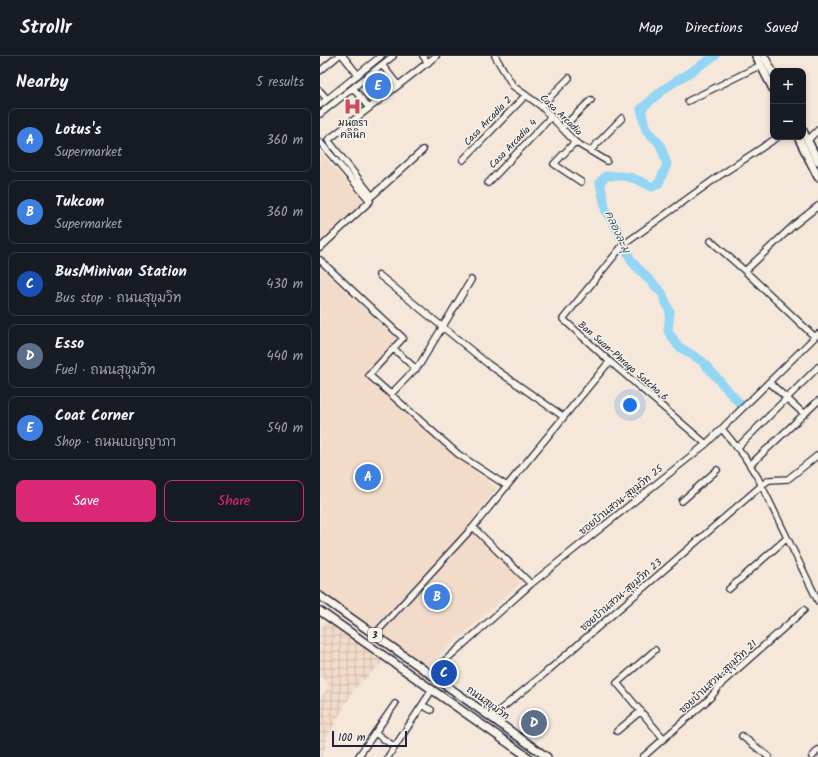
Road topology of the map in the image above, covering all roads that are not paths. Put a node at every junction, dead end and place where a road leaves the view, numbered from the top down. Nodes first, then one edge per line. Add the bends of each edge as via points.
1 (338, 56) edge
2 (343, 56) edge
3 (381, 56) edge
4 (393, 56) edge
5 (423, 56) edge
6 (436, 56) edge
7 (756, 56) edge
8 (764, 56) edge
9 (498, 57) edge
10 (428, 63) junction
11 (382, 65) junction
12 (761, 65) junction
13 (369, 66) junction
14 (770, 68) edge
15 (320, 71) edge
16 (373, 72) junction
17 (358, 75) junction
18 (569, 78) dead end
19 (770, 83) edge
20 (398, 85) junction
21 (353, 88) junction
22 (320, 91) edge
23 (526, 95) junction
24 (327, 99) junction
25 (591, 100) dead end
26 (688, 101) dead end
27 (320, 105) edge
28 (541, 106) junction
29 (368, 108) junction
30 (320, 114) edge
31 (552, 117) junction
32 (622, 118) dead end
33 (562, 128) junction
34 (818, 130) edge
35 (806, 136) edge
36 (773, 140) edge
37 (800, 140) edge
38 (808, 140) junction
39 (320, 142) edge
40 (575, 142) junction
41 (423, 150) dead end
42 (590, 151) junction
43 (463, 160) dead end
44 (607, 161) dead end
45 (818, 161) edge
46 (816, 169) edge
47 (818, 177) edge
48 (581, 182) dead end
49 (488, 183) dead end
50 (818, 206) edge
51 (711, 241) dead end
52 (320, 248) edge
53 (320, 260) edge
54 (745, 271) junction
55 (379, 275) dead end
56 (471, 280) dead end
57 (442, 327) junction
58 (817, 335) edge
59 (394, 349) junction
60 (610, 362) junction
61 (818, 367) edge
62 (416, 369) junction
63 (770, 382) junction
64 (391, 394) junction
65 (787, 398) junction
66 (818, 401) edge
67 (804, 414) junction
68 (564, 417) junction
69 (722, 429) junction
70 (706, 444) junction
71 (737, 448) junction
72 (818, 455) edge
73 (750, 465) junction
74 (717, 470) dead end
75 (762, 485) junction
76 (507, 486) junction
77 (682, 501) dead end
78 (473, 527) junction
79 (787, 538) junction
80 (531, 584) junction
81 (729, 589) dead end
82 (320, 596) edge
83 (818, 601) edge
84 (804, 610) dead end
85 (320, 611) edge
86 (375, 634) junction
87 (655, 650) dead end
88 (430, 674) junction
89 (432, 690) junction
90 (395, 704) dead end
91 (422, 705) junction
92 (431, 710) dead end
93 (641, 711) junction
94 (493, 719) junction
95 (488, 729) junction
96 (617, 731) dead end
97 (375, 733) junction
98 (742, 736) dead end
99 (664, 739) junction
100 (395, 747) junction
101 (818, 750) edge
102 (358, 757) edge
103 (388, 757) edge
104 (528, 757) edge
105 (547, 757) edge
106 (643, 757) edge
107 (769, 757) edge
108 (812, 757) edge

1 - 15 street
2 - 17 street
3 - 13 street
4 - 11 street
5 - 10 street
6 - 10 street
7 - 12 main road
8 - 14 main road
9 - 23 street, Casa Arcadia via 513,86
10 - 20 street
11 - 16 street
11 - 20 street
12 - 19 main road
12 - 26 street
13 - 16 street
13 - 17 street
16 - 21 street
17 - 24 street
18 - 28 street
20 - 29 street
21 - 29 street
21 - 30 street
22 - 24 street
23 - 28 street, Casa Arcadia
23 - 43 street, Casa Arcadia 2
24 - 27 street
25 - 33 street
28 - 31 street, Casa Arcadia
29 - 41 street via 328,140 372,196
31 - 33 street, Casa Arcadia
31 - 49 street, Casa Arcadia 4
32 - 42 street
33 - 40 street, Casa Arcadia
34 - 38 street
35 - 38 main road
36 - 60 street, Ban Suan-Phraya Satcha 6 via 620,248 563,319
37 - 46 main road
38 - 45 main road
39 - 52 street via 370,201
40 - 42 street, Casa Arcadia
40 - 48 street via 554,164
42 - 44 street, Casa Arcadia
46 - 47 main road
50 - 54 street via 794,224
51 - 54 street
53 - 59 street via 404,338
54 - 58 street
55 - 57 street
56 - 57 street
57 - 62 street
57 - 68 street via 488,364
58 - 63 street, ซอยบ้านสวน-สุขุมวิท 25
59 - 62 street
59 - 64 street via 370,375
60 - 68 street
60 - 70 street, Ban Suan-Phraya Satcha 6
61 - 65 street
62 - 64 street
63 - 65 street
63 - 69 street, ซอยบ้านสวน-สุขุมวิท 25
64 - 76 street via 458,454
65 - 67 street
65 - 71 street
66 - 67 street
67 - 73 street
68 - 76 street
69 - 70 street, ซอยบ้านสวน-สุขุมวิท 25
69 - 71 street
70 - 80 street, ซอยบ้านสวน-สุขุมวิท 25
71 - 73 street
72 - 75 street via 788,480 769,480
73 - 75 street
74 - 77 street
75 - 79 street
75 - 94 street, ซอยบ้านสวน-สุขุมวิท 23
76 - 78 street
78 - 80 street
78 - 86 street
79 - 81 street
79 - 83 street
80 - 88 street, ซอยบ้านสวน-สุขุมวิท 25
82 - 86 main road, ถนนสุขุมวิท / 3
84 - 99 street, ซอยบ้านสวน-สุขุมวิท 21
85 - 89 main road, ถนนสุขุมวิท / 3
86 - 88 main road, ถนนสุขุมวิท / 3
87 - 93 street via 617,683
88 - 94 main road, ถนนสุขุมวิท / 3
89 - 91 street
89 - 95 main road, ถนนสุขุมวิท / 3
90 - 97 street
91 - 92 street
91 - 100 street
93 - 96 street
93 - 99 street
94 - 95 main road
94 - 105 main road, ถนนสุขุมวิท / 3
95 - 104 main road, ถนนสุขุมวิท / 3
97 - 100 street
97 - 102 street
98 - 107 street
99 - 106 street, ซอยบ้านสวน-สุขุมวิท 21
100 - 103 street
101 - 108 street

